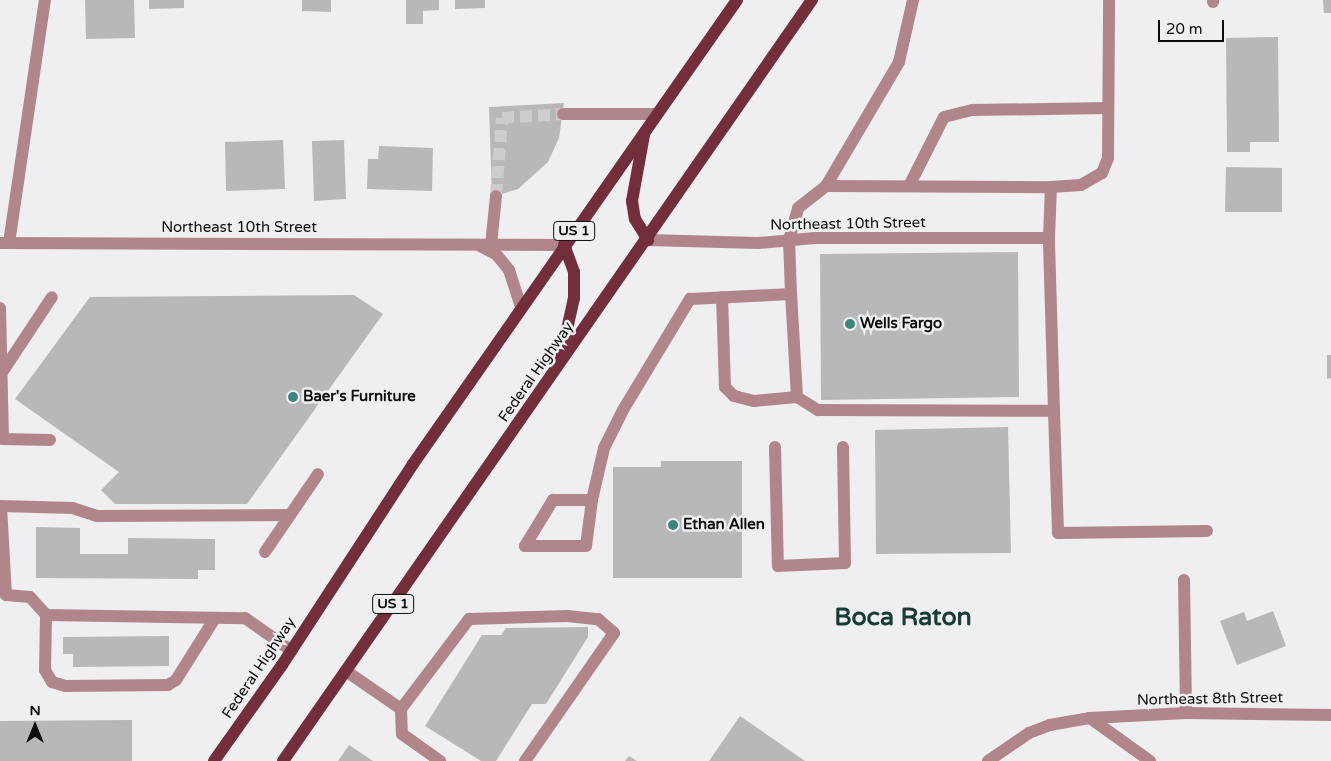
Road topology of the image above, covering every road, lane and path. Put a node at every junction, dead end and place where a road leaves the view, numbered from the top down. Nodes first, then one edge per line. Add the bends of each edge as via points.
1 (45, 0) edge
2 (737, 0) edge
3 (812, 0) edge
4 (913, 0) edge
5 (1109, 0) edge
6 (1108, 108) junction
7 (563, 114) tunnel mouth
8 (656, 114) junction
9 (644, 131) junction
10 (826, 186) junction
11 (909, 186) junction
12 (1051, 187) junction
13 (496, 196) tunnel mouth
14 (1049, 238) junction
15 (648, 240) junction
16 (789, 240) junction
17 (4, 243) edge
18 (484, 245) junction
19 (564, 245) junction
20 (791, 294) junction
21 (52, 297) dead end
22 (722, 297) junction
23 (0, 308) edge
24 (521, 308) junction
25 (559, 368) junction
26 (1, 374) junction
27 (797, 397) junction
28 (1054, 411) junction
29 (50, 440) dead end
30 (775, 447) dead end
31 (843, 447) dead end
32 (318, 474) dead end
33 (592, 500) junction
34 (290, 515) junction
35 (1207, 531) dead end
36 (265, 552) dead end
37 (1184, 580) dead end
38 (3, 595) edge
39 (46, 615) junction
40 (215, 618) junction
41 (292, 651) junction
42 (346, 671) junction
43 (401, 709) junction
44 (1186, 713) junction
45 (1331, 715) edge
46 (1090, 718) junction
47 (214, 761) edge
48 (283, 761) edge
49 (440, 761) edge
50 (525, 761) edge
51 (988, 761) edge
52 (1150, 761) edge

1 - 17 street
2 - 8 main road, Federal Highway / US 1
3 - 15 main road, Federal Highway / US 1
4 - 10 street via 898,62
5 - 6 street
6 - 11 street via 973,110 944,117
6 - 12 street via 1108,158 1102,173 1081,185
7 - 8 street
8 - 9 main road, Federal Highway / US 1
9 - 15 main road via 632,200 635,219
9 - 19 main road, Federal Highway / US 1
10 - 11 street
10 - 16 street via 798,208
11 - 12 street
12 - 14 street
13 - 18 street
14 - 16 street, Northeast 10th Street
14 - 28 street
15 - 16 street, Northeast 10th Street via 678,243
15 - 25 main road, Federal Highway / US 1
16 - 20 street
17 - 18 street, Northeast 10th Street
18 - 19 street, Northeast 10th Street
18 - 24 street via 509,270
19 - 24 main road, Federal Highway / US 1
19 - 25 main road via 574,272 574,298
20 - 22 street
20 - 27 street
21 - 26 street
22 - 27 street via 725,387 734,396 754,401
22 - 33 street via 690,299 622,410 604,448
23 - 26 street
24 - 41 main road, Federal Highway / US 1 via 413,464
25 - 42 main road, Federal Highway / US 1
26 - 29 street via 3,439
27 - 28 street via 818,410
28 - 35 street via 1058,533
30 - 31 street via 778,566 845,563
32 - 34 street
33 - 33 street via 553,500 525,546 586,546
34 - 36 street
34 - 38 street via 97,516 73,508 1,506
37 - 44 street
38 - 39 street via 30,597
39 - 40 street
39 - 40 street via 45,670 52,682 65,686 168,685 176,680
40 - 41 street via 245,618
41 - 47 main road, Federal Highway / US 1
42 - 43 street
42 - 48 main road, Federal Highway / US 1
43 - 49 street via 402,734
43 - 50 street via 469,619 567,616 598,619 614,633
44 - 45 street, Northeast 8th Street
44 - 46 street, Northeast 8th Street
46 - 51 street, Northeast 8th Street via 1050,724 1029,733
46 - 52 street

